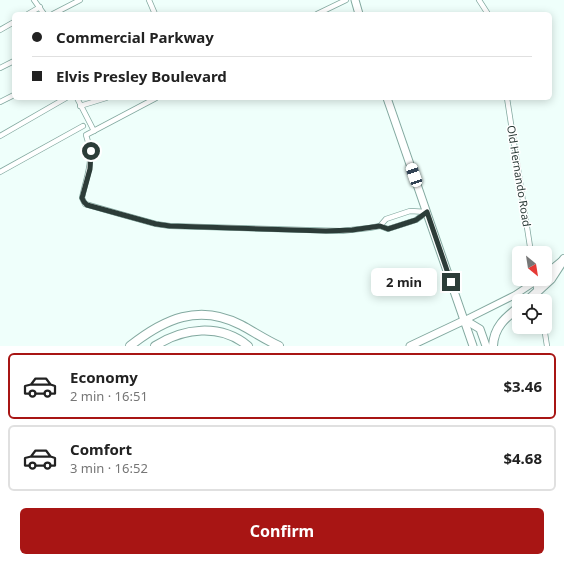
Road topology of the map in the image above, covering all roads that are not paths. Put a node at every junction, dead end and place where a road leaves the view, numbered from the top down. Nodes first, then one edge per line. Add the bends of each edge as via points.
1 (34, 0) edge
2 (80, 0) edge
3 (149, 0) edge
4 (346, 0) edge
5 (354, 0) edge
6 (479, 0) edge
7 (40, 7) junction
8 (31, 12) edge
9 (43, 12) edge
10 (58, 12) edge
11 (154, 12) edge
12 (321, 12) edge
13 (358, 12) edge
14 (487, 12) edge
15 (12, 23) edge
16 (0, 30) edge
17 (12, 62) edge
18 (0, 68) edge
19 (12, 96) edge
20 (63, 100) edge
21 (78, 100) edge
22 (100, 100) edge
23 (152, 100) edge
24 (388, 100) edge
25 (507, 100) edge
26 (0, 102) edge
27 (80, 106) junction
28 (83, 126) dead end
29 (94, 131) junction
30 (0, 136) edge
31 (0, 172) edge
32 (427, 212) junction
33 (380, 226) junction
34 (530, 246) edge
35 (564, 259) edge
36 (552, 268) edge
37 (528, 286) edge
38 (536, 286) edge
39 (536, 292) joint
40 (512, 313) edge
41 (464, 320) junction
42 (257, 334) junction
43 (545, 334) edge
44 (130, 346) edge
45 (155, 346) edge
46 (248, 346) edge
47 (273, 346) edge
48 (279, 346) edge
49 (410, 346) edge
50 (473, 346) edge
51 (486, 346) edge
52 (493, 346) edge
53 (547, 346) edge

1 - 7 street
2 - 10 street
3 - 11 street
4 - 12 street
5 - 13 main road
6 - 14 street
7 - 8 street
7 - 9 street
15 - 16 street
17 - 18 street
19 - 26 street
20 - 30 street
21 - 27 street
22 - 27 street
23 - 29 street
24 - 32 main road
25 - 34 street, Old Hernando Road
27 - 29 street
28 - 31 street
29 - 33 street via 86,135 91,151 91,162 82,198 87,205 170,226 336,231
32 - 33 street via 410,211 386,219
32 - 33 street via 416,220 388,229
32 - 41 main road
35 - 36 main road
35 - 39 highway via 552,279
37 - 41 main road
38 - 39 street
40 - 52 highway via 500,324
41 - 49 main road
41 - 50 main road
41 - 51 main road via 480,329
42 - 44 highway via 225,319 189,316 161,324
42 - 47 highway
42 - 48 highway
43 - 53 street
45 - 46 highway via 177,334 199,330 227,335

